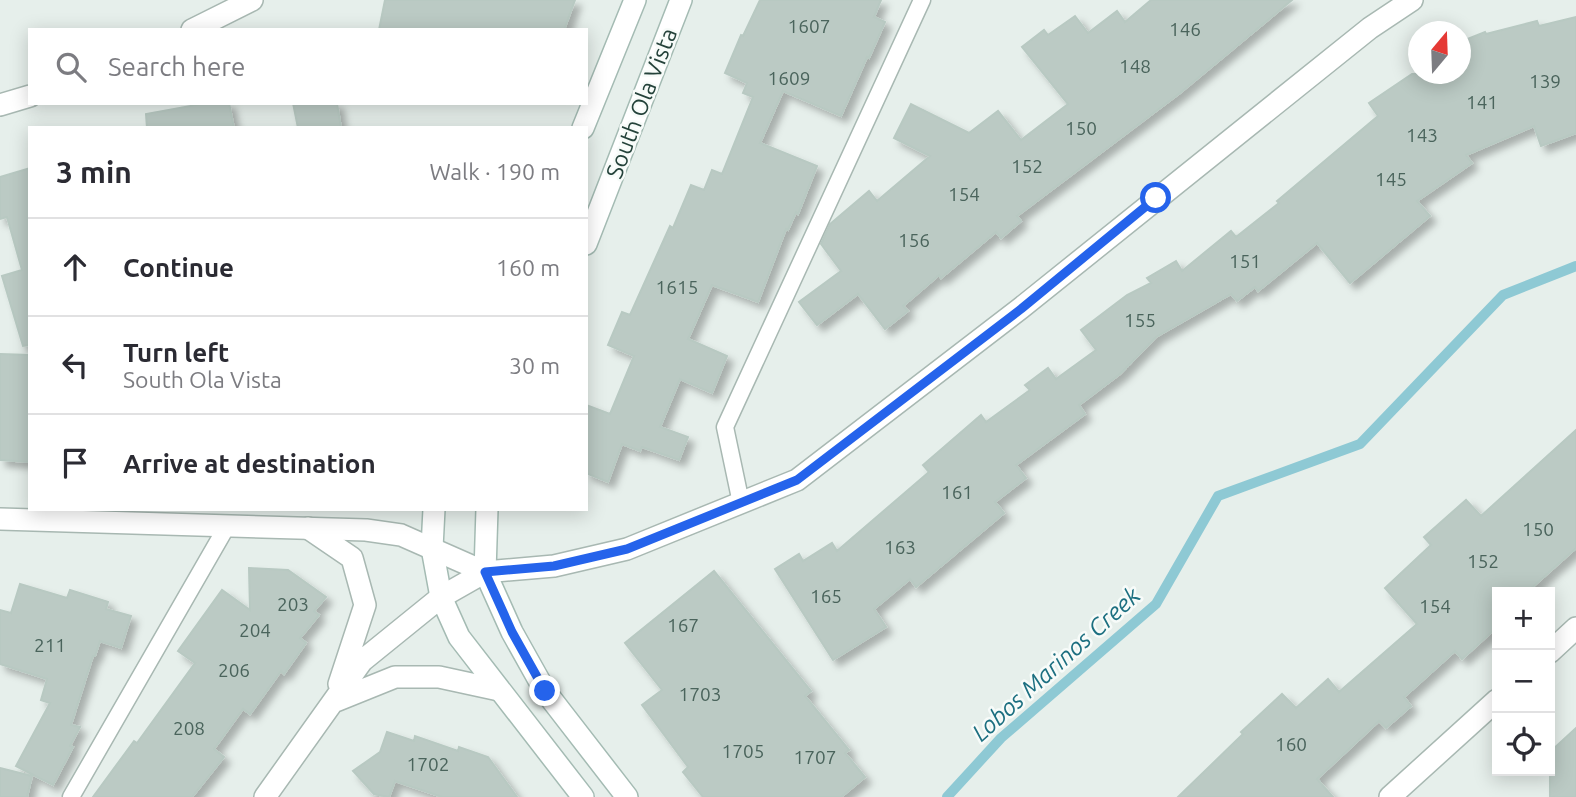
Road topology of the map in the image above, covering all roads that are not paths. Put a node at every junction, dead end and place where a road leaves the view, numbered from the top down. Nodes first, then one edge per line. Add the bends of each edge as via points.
1 (252, 0) edge
2 (635, 0) edge
3 (681, 0) edge
4 (922, 0) edge
5 (1412, 0) edge
6 (196, 28) edge
7 (28, 97) edge
8 (0, 105) edge
9 (584, 126) edge
10 (588, 239) edge
11 (741, 503) junction
12 (434, 511) edge
13 (487, 511) edge
14 (0, 519) edge
15 (227, 526) junction
16 (308, 528) junction
17 (432, 548) junction
18 (485, 572) junction
19 (441, 597) junction
20 (1576, 628) edge
21 (1552, 650) edge
22 (499, 690) junction
23 (333, 702) junction
24 (1492, 705) edge
25 (71, 797) edge
26 (265, 797) edge
27 (583, 797) edge
28 (627, 797) edge
29 (1390, 797) edge

1 - 6 street
2 - 9 street, South Ola Vista
3 - 10 street, South Ola Vista
4 - 11 lane via 725,427
5 - 11 street via 1370,28 1021,309 797,480
7 - 8 street
11 - 18 street via 627,549 554,566
12 - 17 street
13 - 18 street
14 - 15 street
15 - 16 street
15 - 25 lane
16 - 17 street via 389,533
16 - 23 street via 352,558 365,605
17 - 18 street
17 - 19 street
18 - 19 street
18 - 28 street via 545,691
19 - 22 street via 459,637
19 - 23 street via 362,661
20 - 21 street
22 - 23 street via 439,677 395,677
22 - 27 street
23 - 26 street
24 - 29 street

